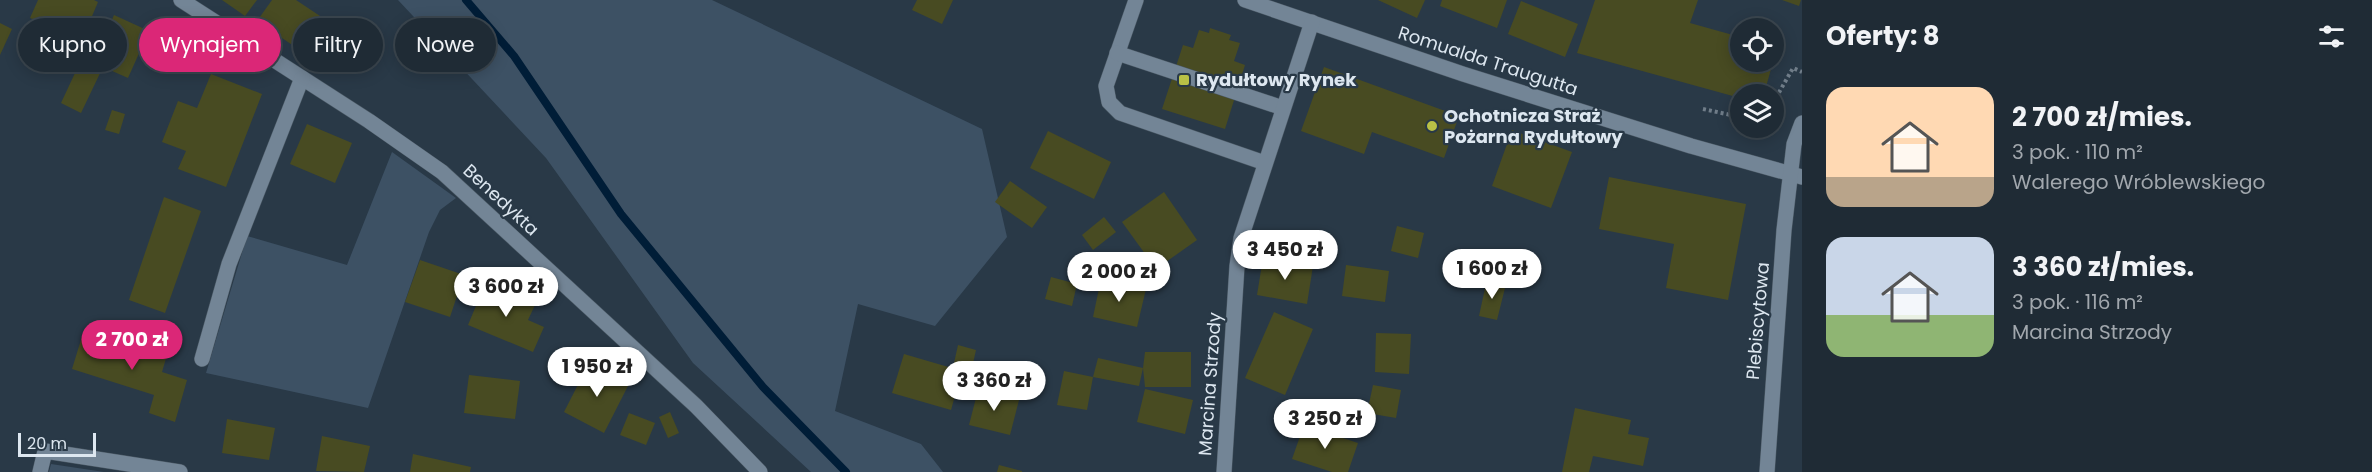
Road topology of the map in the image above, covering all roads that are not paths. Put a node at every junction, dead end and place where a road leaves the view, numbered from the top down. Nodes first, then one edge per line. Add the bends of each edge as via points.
1 (181, 0) edge
2 (1136, 0) edge
3 (1245, 0) edge
4 (1312, 22) junction
5 (1117, 53) junction
6 (302, 78) junction
7 (1283, 108) junction
8 (1802, 123) edge
9 (1265, 163) junction
10 (1796, 175) edge
11 (202, 359) dead end
12 (40, 472) edge
13 (180, 472) edge
14 (760, 472) edge
15 (1224, 472) edge
16 (1767, 472) edge

1 - 6 street, Benedykta
2 - 5 street
3 - 4 street, Romualda Traugutta
4 - 7 street, Marcina Strzody
4 - 10 street, Romualda Traugutta via 1473,78
5 - 7 street
5 - 9 street via 1106,86 1109,102 1120,113
6 - 11 street via 229,264
6 - 14 street, Benedykta via 442,172 696,406
7 - 9 street, Marcina Strzody
8 - 10 street, Plebiscytowa via 1794,144
9 - 15 street, Marcina Strzody via 1237,266
10 - 16 street, Plebiscytowa
12 - 13 street via 45,451

